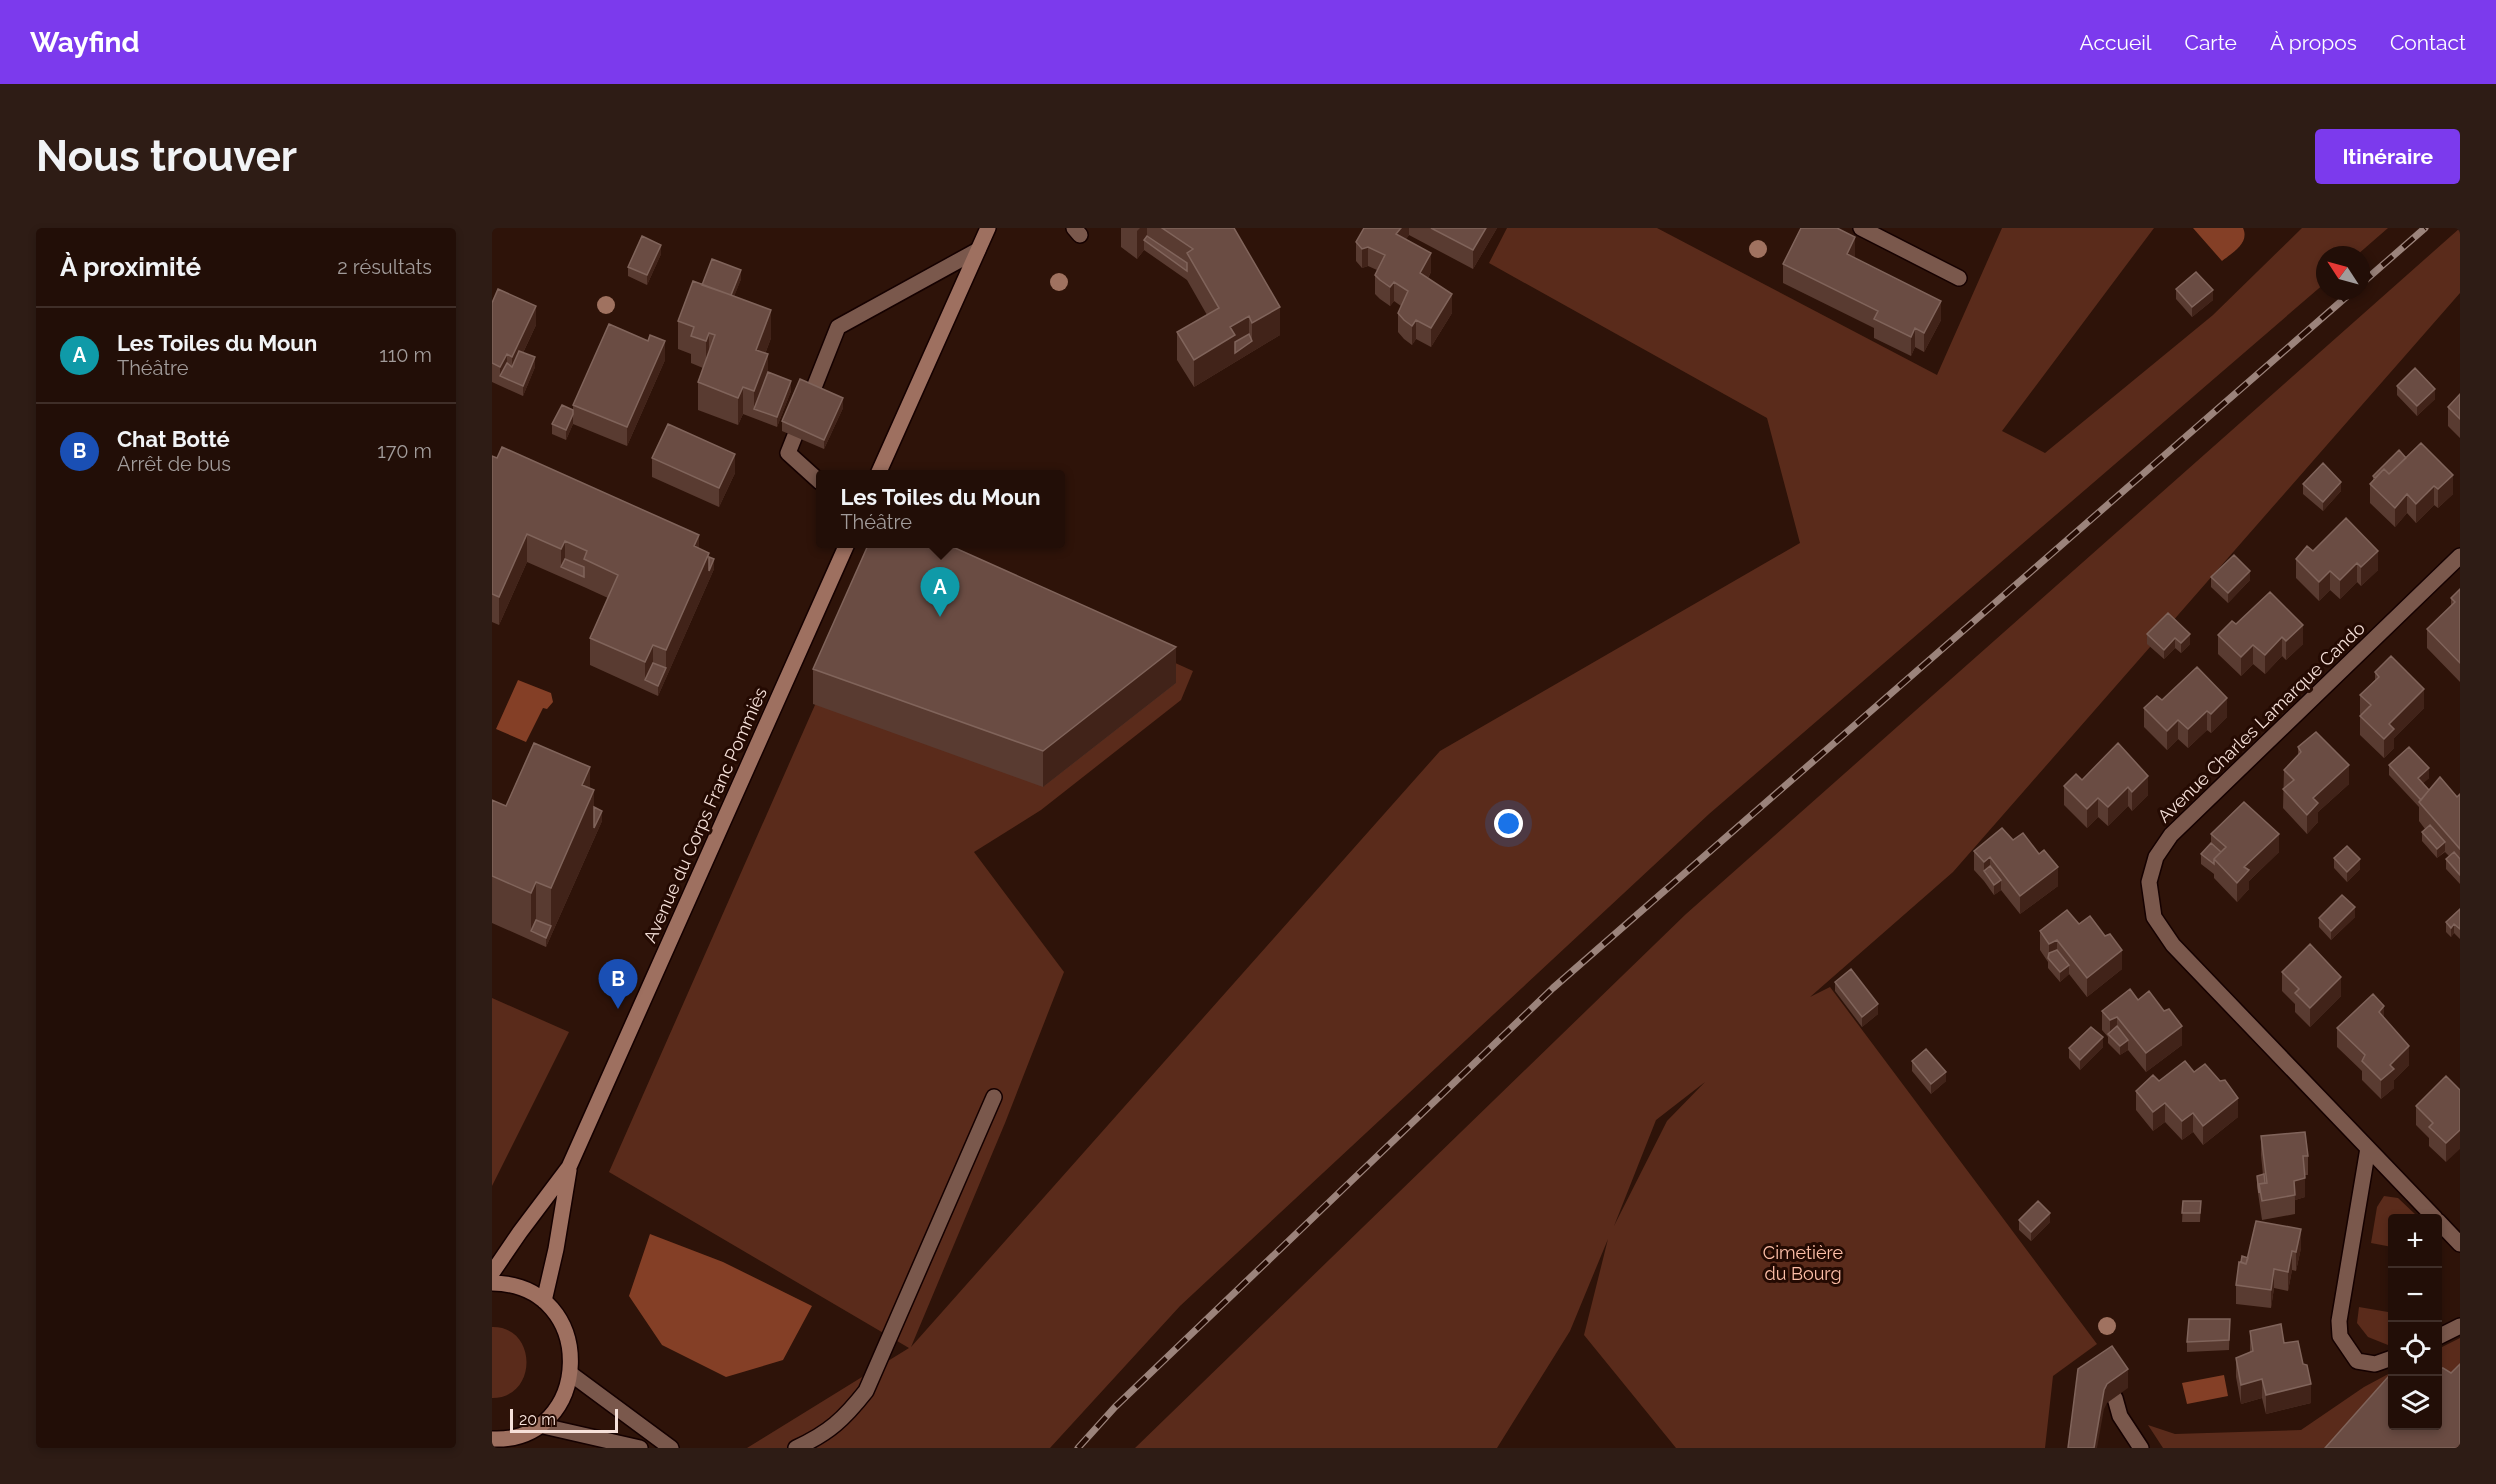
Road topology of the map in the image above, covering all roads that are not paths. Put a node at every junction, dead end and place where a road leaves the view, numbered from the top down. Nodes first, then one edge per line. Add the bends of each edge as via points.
1 (988, 228) edge
2 (1861, 228) edge
3 (978, 250) junction
4 (1959, 278) dead end
5 (880, 470) edge
6 (816, 478) edge
7 (845, 548) edge
8 (2460, 556) edge
9 (994, 1097) dead end
10 (2368, 1148) junction
11 (569, 1167) junction
12 (2430, 1214) edge
13 (2442, 1226) edge
14 (2460, 1244) edge
15 (492, 1273) edge
16 (492, 1283) edge
17 (544, 1301) junction
18 (2460, 1326) edge
19 (2442, 1334) edge
20 (2388, 1359) edge
21 (571, 1374) junction
22 (2115, 1398) edge
23 (539, 1425) junction
24 (492, 1439) edge
25 (640, 1448) edge
26 (671, 1448) edge
27 (796, 1448) edge
28 (2141, 1448) edge

1 - 3 main road
2 - 4 street
3 - 5 main road
3 - 6 street via 838,327 788,453
7 - 11 main road, Avenue du Corps Franc Pommiès
8 - 10 street, Avenue Charles Lamarque Cando via 2171,835 2156,857 2149,882 2154,917 2173,945
9 - 27 street via 866,1391 843,1420
10 - 12 street, Avenue Charles Lamarque Cando
10 - 20 street via 2339,1320 2340,1336 2357,1361 2375,1364
11 - 15 main road, Avenue du Corps Franc Pommiès
11 - 17 main road, Avenue du Corps Franc Pommiès
13 - 14 street, Avenue Charles Lamarque Cando
16 - 17 main road via 526,1289
17 - 21 main road via 568,1334
18 - 19 street
21 - 23 main road via 565,1394
21 - 26 street
22 - 28 street via 2120,1416
23 - 24 main road via 520,1435
23 - 25 street

